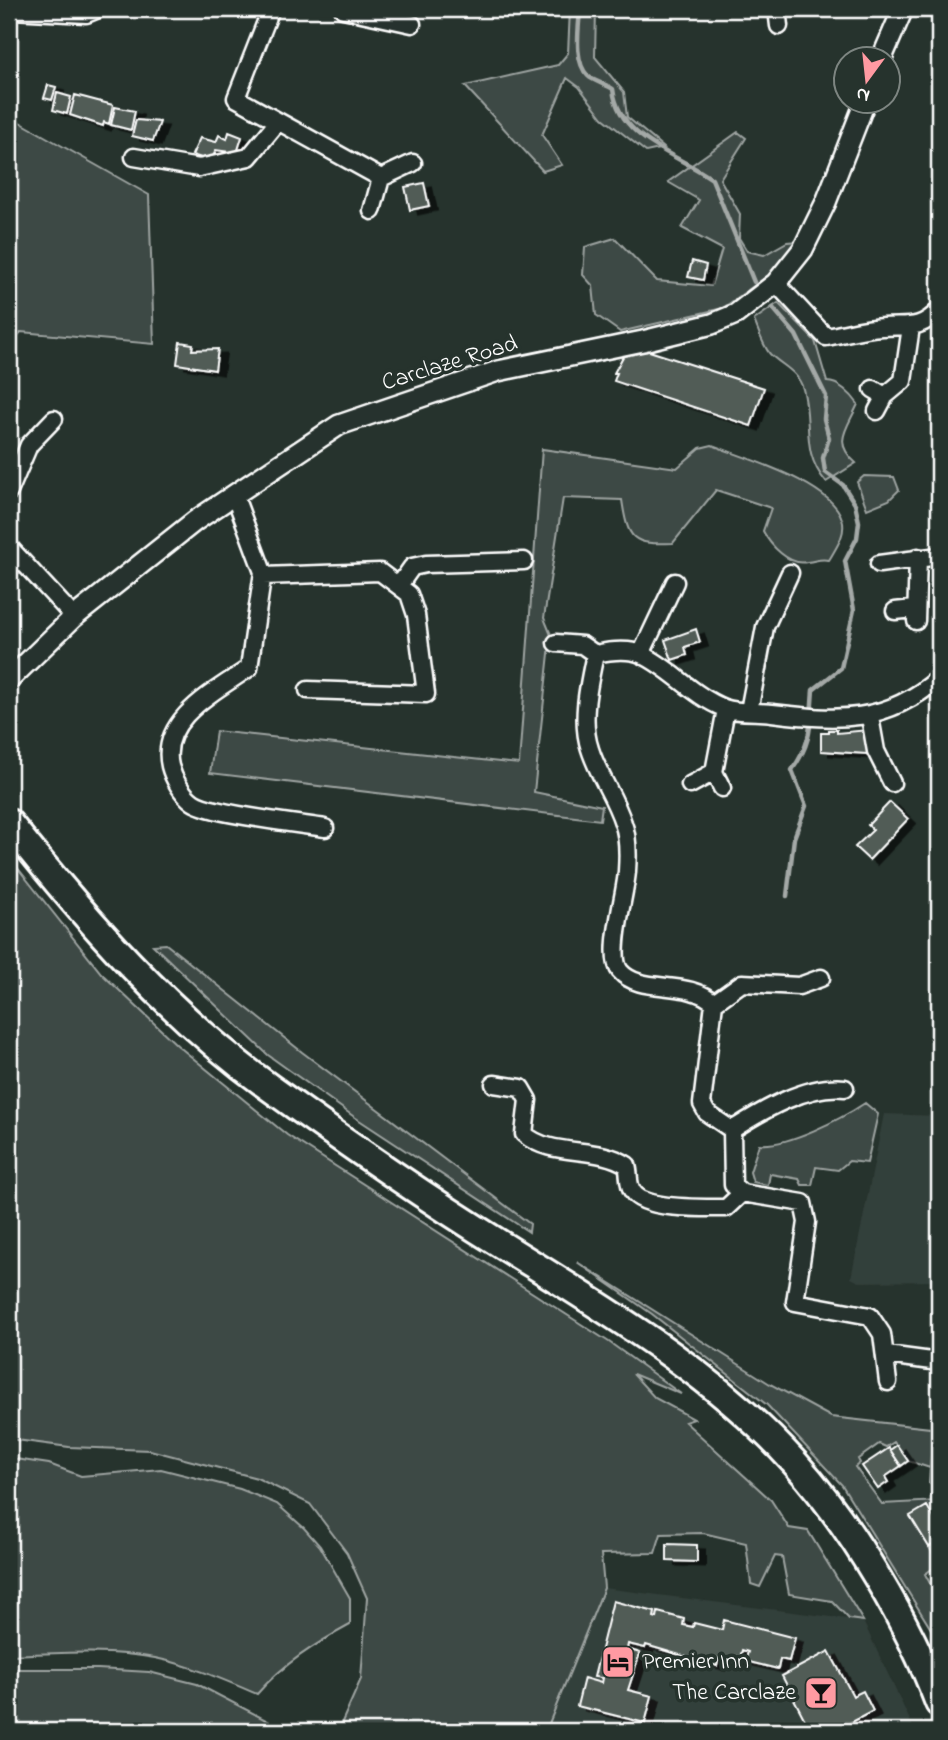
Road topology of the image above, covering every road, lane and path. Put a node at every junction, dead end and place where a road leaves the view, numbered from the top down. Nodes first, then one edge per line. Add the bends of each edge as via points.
1 (12, 9) edge
2 (98, 9) edge
3 (271, 9) edge
4 (343, 9) edge
5 (777, 9) edge
6 (896, 11) edge
7 (412, 24) dead end
8 (779, 26) dead end
9 (885, 46) edge
10 (859, 116) edge
11 (277, 122) junction
12 (134, 157) dead end
13 (414, 163) dead end
14 (381, 178) junction
15 (372, 211) dead end
16 (776, 283) junction
17 (939, 310) edge
18 (911, 327) junction
19 (877, 411) dead end
20 (54, 419) dead end
21 (9, 492) edge
22 (234, 495) junction
23 (9, 547) edge
24 (939, 556) edge
25 (918, 557) junction
26 (524, 561) dead end
27 (879, 564) dead end
28 (790, 573) dead end
29 (262, 576) junction
30 (675, 582) dead end
31 (400, 584) junction
32 (895, 611) dead end
33 (74, 617) junction
34 (555, 643) dead end
35 (595, 654) junction
36 (642, 654) junction
37 (939, 678) edge
38 (9, 680) edge
39 (308, 690) dead end
40 (726, 709) junction
41 (749, 711) junction
42 (870, 717) junction
43 (714, 772) junction
44 (892, 783) dead end
45 (690, 785) dead end
46 (722, 788) dead end
47 (9, 823) edge
48 (326, 828) dead end
49 (821, 978) dead end
50 (714, 1003) junction
51 (494, 1084) dead end
52 (845, 1088) dead end
53 (732, 1130) junction
54 (741, 1194) junction
55 (887, 1355) junction
56 (939, 1362) edge
57 (888, 1382) dead end
58 (939, 1703) edge

1 - 2 street via 86,14
3 - 11 street via 236,97
4 - 7 street
5 - 8 street
6 - 9 street
10 - 16 street, Carclaze Road via 803,249
11 - 12 street via 249,158 199,168
11 - 14 street
13 - 14 street
14 - 15 street
16 - 18 street via 826,337
16 - 22 street, Carclaze Road via 736,314 712,324 498,371 338,425
17 - 18 street via 932,319
18 - 19 street via 903,381 879,393
20 - 21 street via 29,445
22 - 29 street
22 - 33 street, Carclaze Road
23 - 33 street
24 - 25 street
25 - 27 street
25 - 32 street via 915,615
26 - 31 street via 425,564 412,567
28 - 41 street via 765,627
29 - 31 street via 380,572
29 - 48 street via 249,668 176,725 167,751 173,778 193,802 231,813
30 - 36 street
31 - 39 street via 416,615 426,694
33 - 38 street, Carclaze Road
34 - 35 street via 582,645
35 - 36 street
35 - 50 street via 586,698 589,748 625,825 627,872 615,953 619,970 633,981 689,989
36 - 40 street via 696,694
37 - 42 street via 897,707
40 - 41 street
40 - 43 street
41 - 42 street via 811,718
42 - 44 street via 878,758
43 - 45 street
43 - 46 street
47 - 58 highway via 147,985 212,1043 440,1206 672,1355 794,1462 838,1517 872,1573
49 - 50 street via 799,986 742,983
50 - 53 street via 702,1104 707,1113
51 - 54 street via 522,1088 528,1100 524,1134 535,1143 615,1157 627,1165 634,1195 646,1201 726,1208
52 - 53 street via 828,1086
53 - 54 street via 733,1185
54 - 55 street via 803,1203 807,1222 795,1301 870,1316 882,1334
55 - 56 street
55 - 57 street

